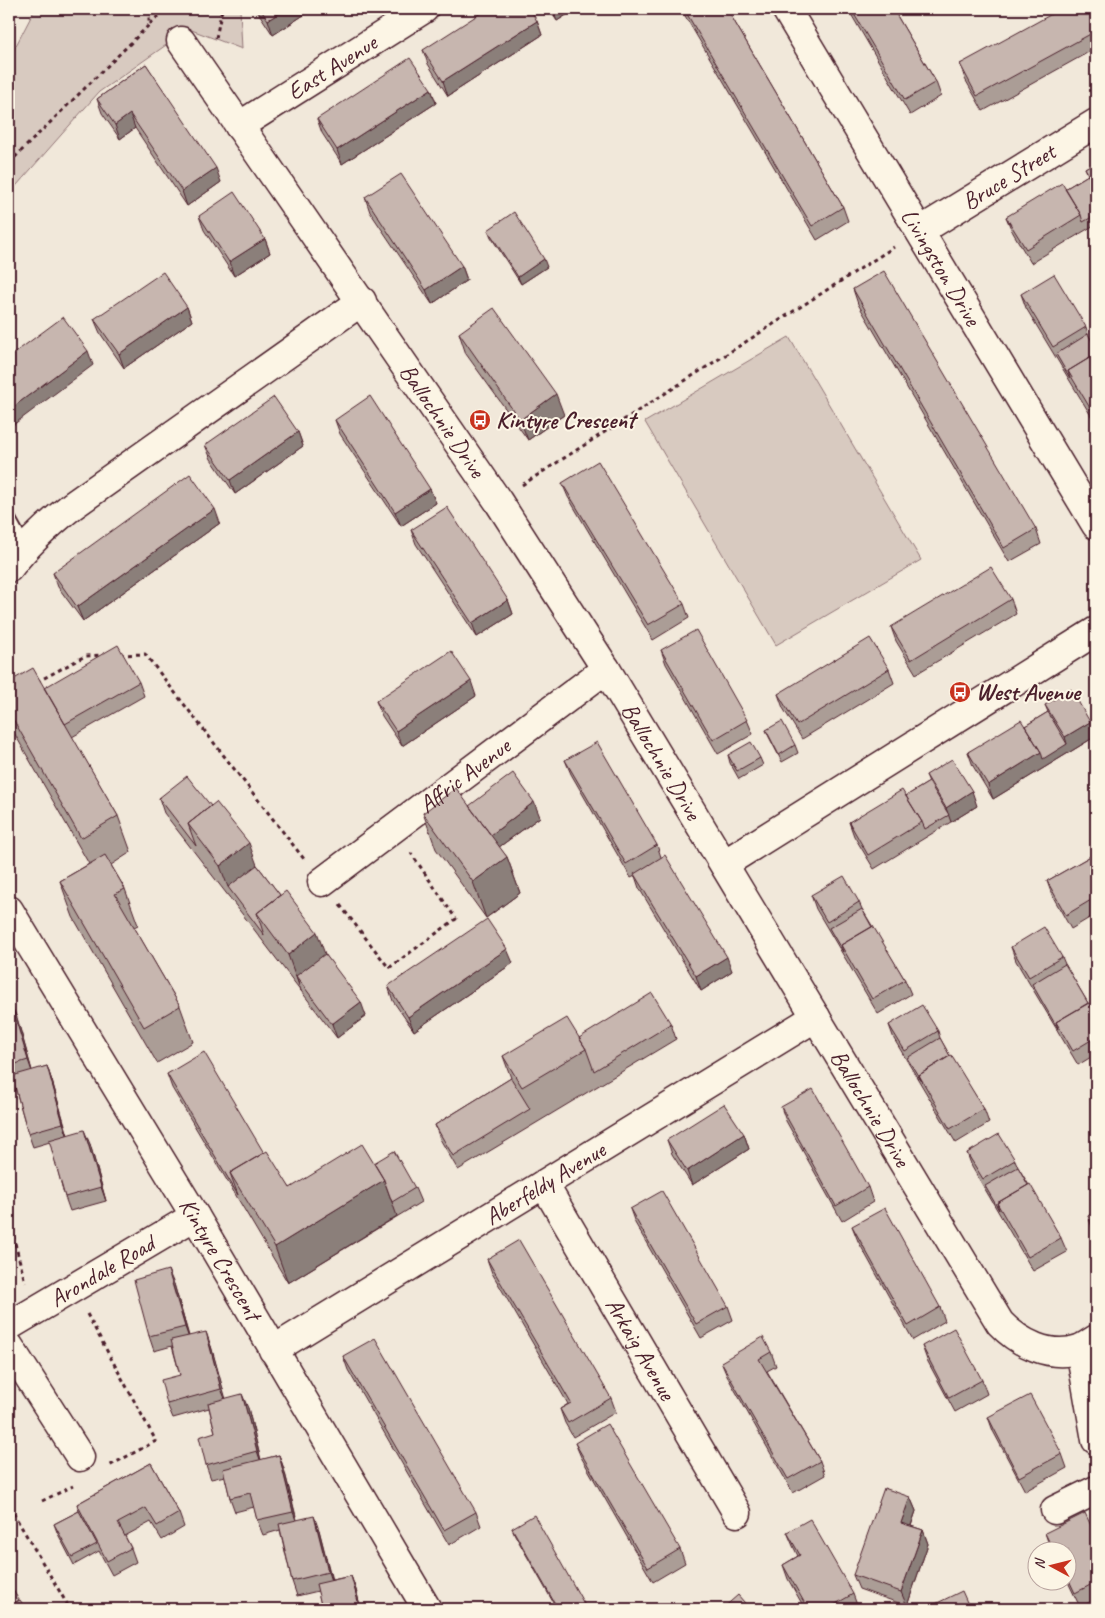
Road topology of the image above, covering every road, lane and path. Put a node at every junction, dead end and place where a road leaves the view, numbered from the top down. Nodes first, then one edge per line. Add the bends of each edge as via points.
1 (149, 9) edge
2 (165, 9) edge
3 (424, 9) edge
4 (786, 9) edge
5 (149, 25) junction
6 (181, 41) dead end
7 (1096, 123) edge
8 (239, 126) junction
9 (9, 163) edge
10 (920, 231) junction
11 (362, 301) junction
12 (498, 501) junction
13 (9, 521) edge
14 (1096, 525) edge
15 (16, 558) edge
16 (1096, 631) edge
17 (111, 655) edge
18 (119, 655) edge
19 (606, 669) junction
20 (34, 684) edge
21 (394, 828) junction
22 (724, 864) junction
23 (322, 882) junction
24 (9, 910) edge
25 (816, 1017) junction
26 (544, 1184) junction
27 (195, 1216) junction
28 (9, 1220) edge
29 (73, 1288) junction
30 (18, 1321) edge
31 (1088, 1344) edge
32 (9, 1346) edge
33 (273, 1350) junction
34 (1096, 1440) edge
35 (80, 1457) dead end
36 (107, 1468) dead end
37 (74, 1485) dead end
38 (1096, 1490) edge
39 (42, 1501) dead end
40 (9, 1506) edge
41 (1055, 1510) dead end
42 (737, 1513) dead end
43 (70, 1609) edge
44 (427, 1609) edge

1 - 5 path
2 - 5 path
3 - 8 street, East Avenue
4 - 10 street, Livingston Drive
5 - 9 path
6 - 8 street, Ballochnie Drive
7 - 10 street, Bruce Street
8 - 11 street, Ballochnie Drive
10 - 12 path
10 - 14 street, Livingston Drive
11 - 12 street, Ballochnie Drive
11 - 15 street via 72,506
12 - 19 street, Ballochnie Drive
13 - 15 lane
16 - 22 street
17 - 20 path via 85,656
18 - 23 path via 145,654
19 - 21 street, Affric Avenue
19 - 22 street, Ballochnie Drive
21 - 23 street, Affric Avenue
21 - 23 path via 456,919 388,968
22 - 25 street, Ballochnie Drive
24 - 27 street, Kintyre Crescent
25 - 26 street, Aberfeldy Avenue
25 - 31 street, Ballochnie Drive via 1000,1323 1010,1334 1036,1348 1065,1352
26 - 33 street, Aberfeldy Avenue
26 - 42 street, Arkaig Avenue
27 - 29 street, Arondale Road
27 - 33 street, Kintyre Crescent
28 - 30 path via 25,1282
29 - 30 street, Arondale Road
29 - 36 path via 156,1441
31 - 34 street
32 - 35 street
33 - 44 street, Kintyre Crescent
37 - 39 path
38 - 41 street
40 - 43 path

